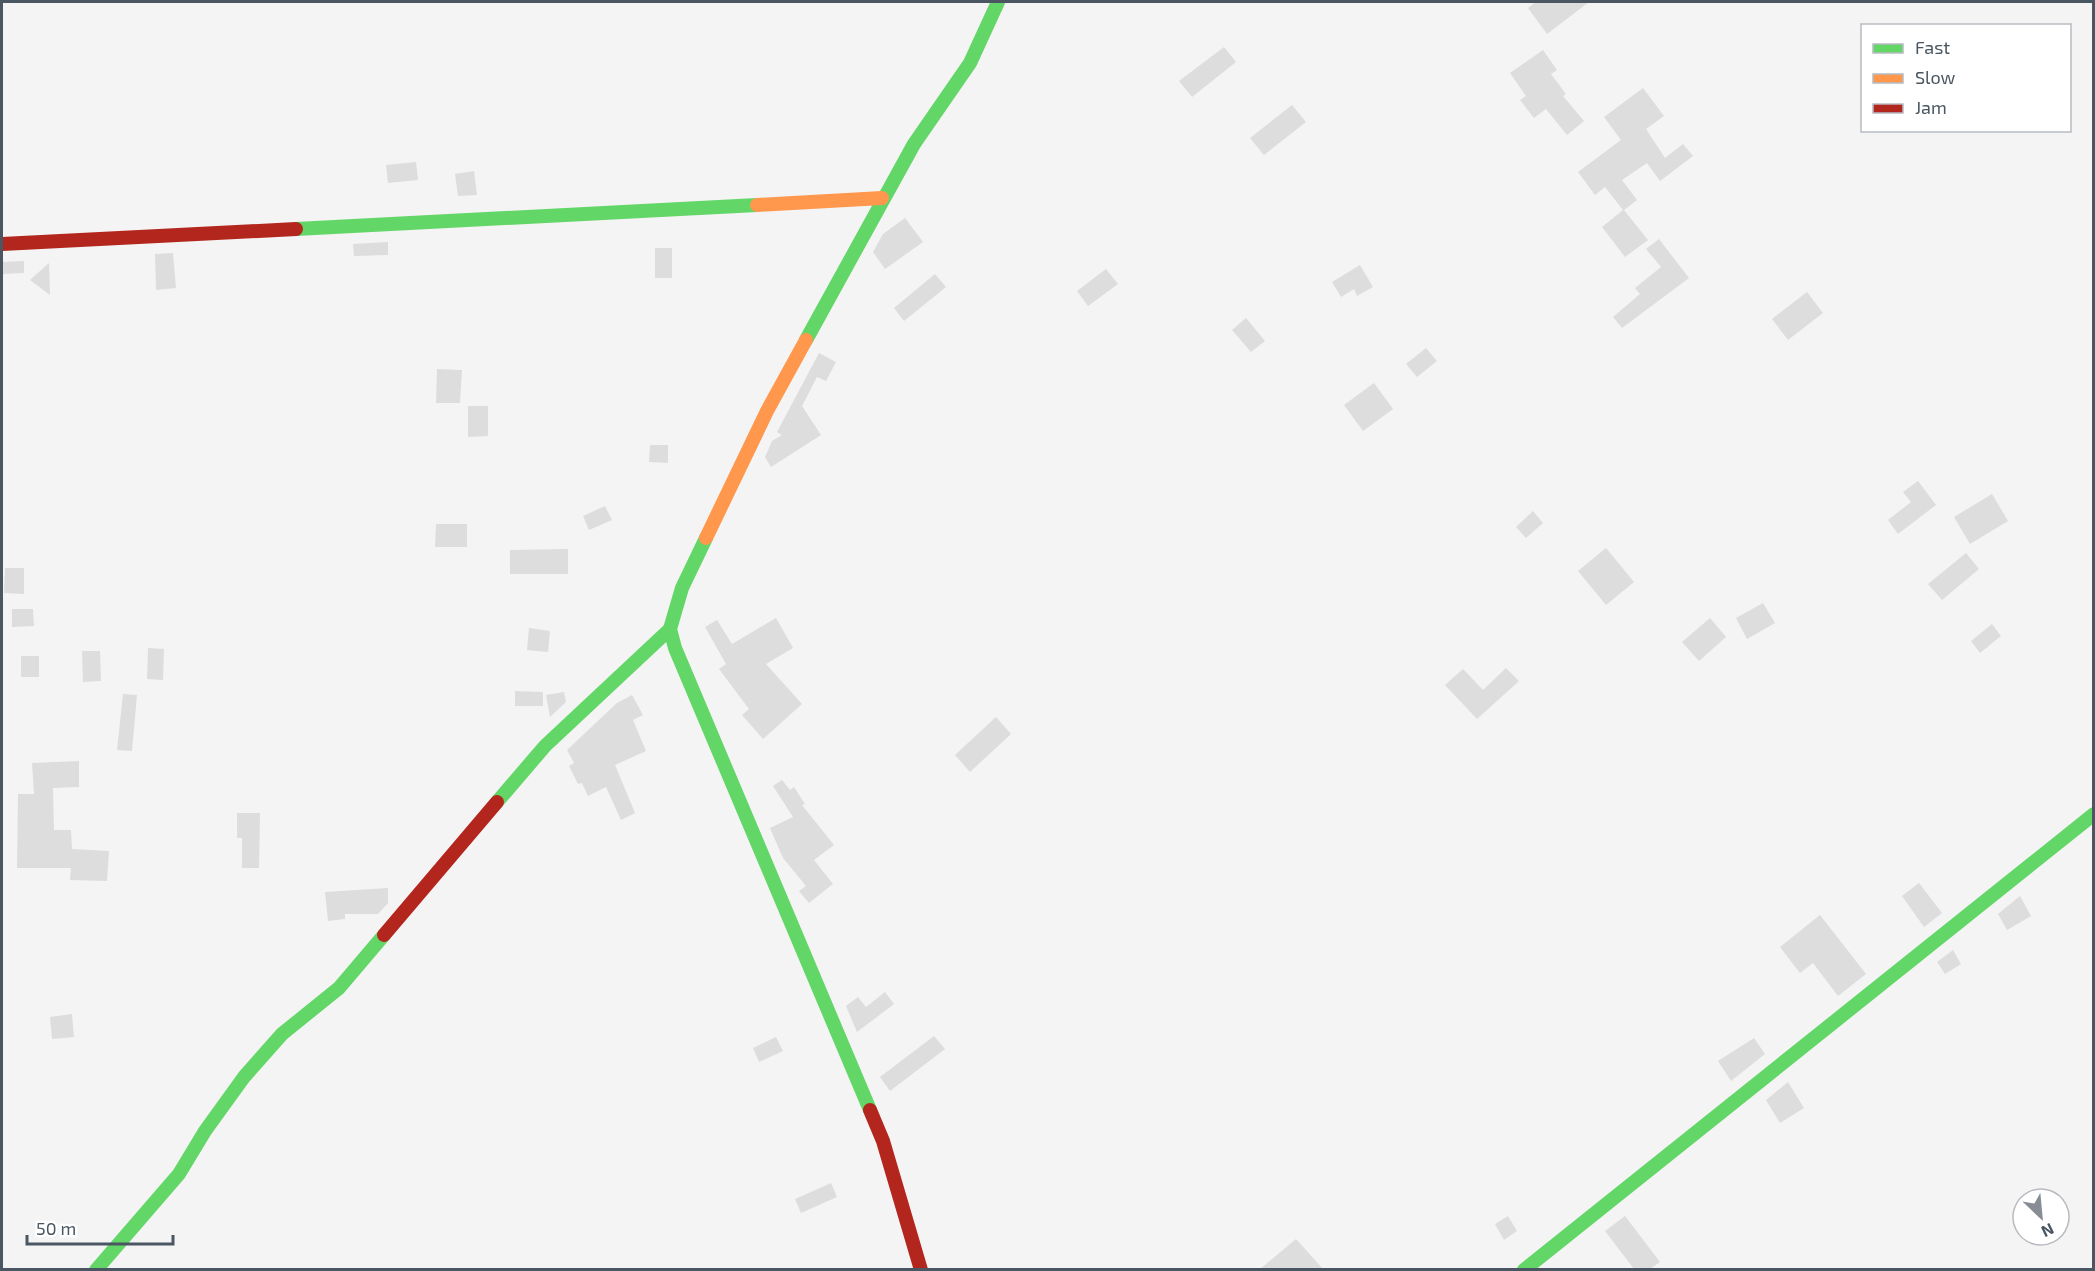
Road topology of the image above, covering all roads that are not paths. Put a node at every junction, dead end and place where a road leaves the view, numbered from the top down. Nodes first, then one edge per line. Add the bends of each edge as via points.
1 (998, 2) edge
2 (882, 198) junction
3 (2, 244) edge
4 (670, 629) junction
5 (2094, 814) edge
6 (96, 1269) edge
7 (921, 1269) edge
8 (1524, 1269) edge

1 - 2 street via 970,63
2 - 3 street
2 - 4 street via 767,411 682,588
4 - 6 street via 545,746 339,988 282,1034 244,1077 179,1174
4 - 7 street via 883,1141
5 - 8 street

